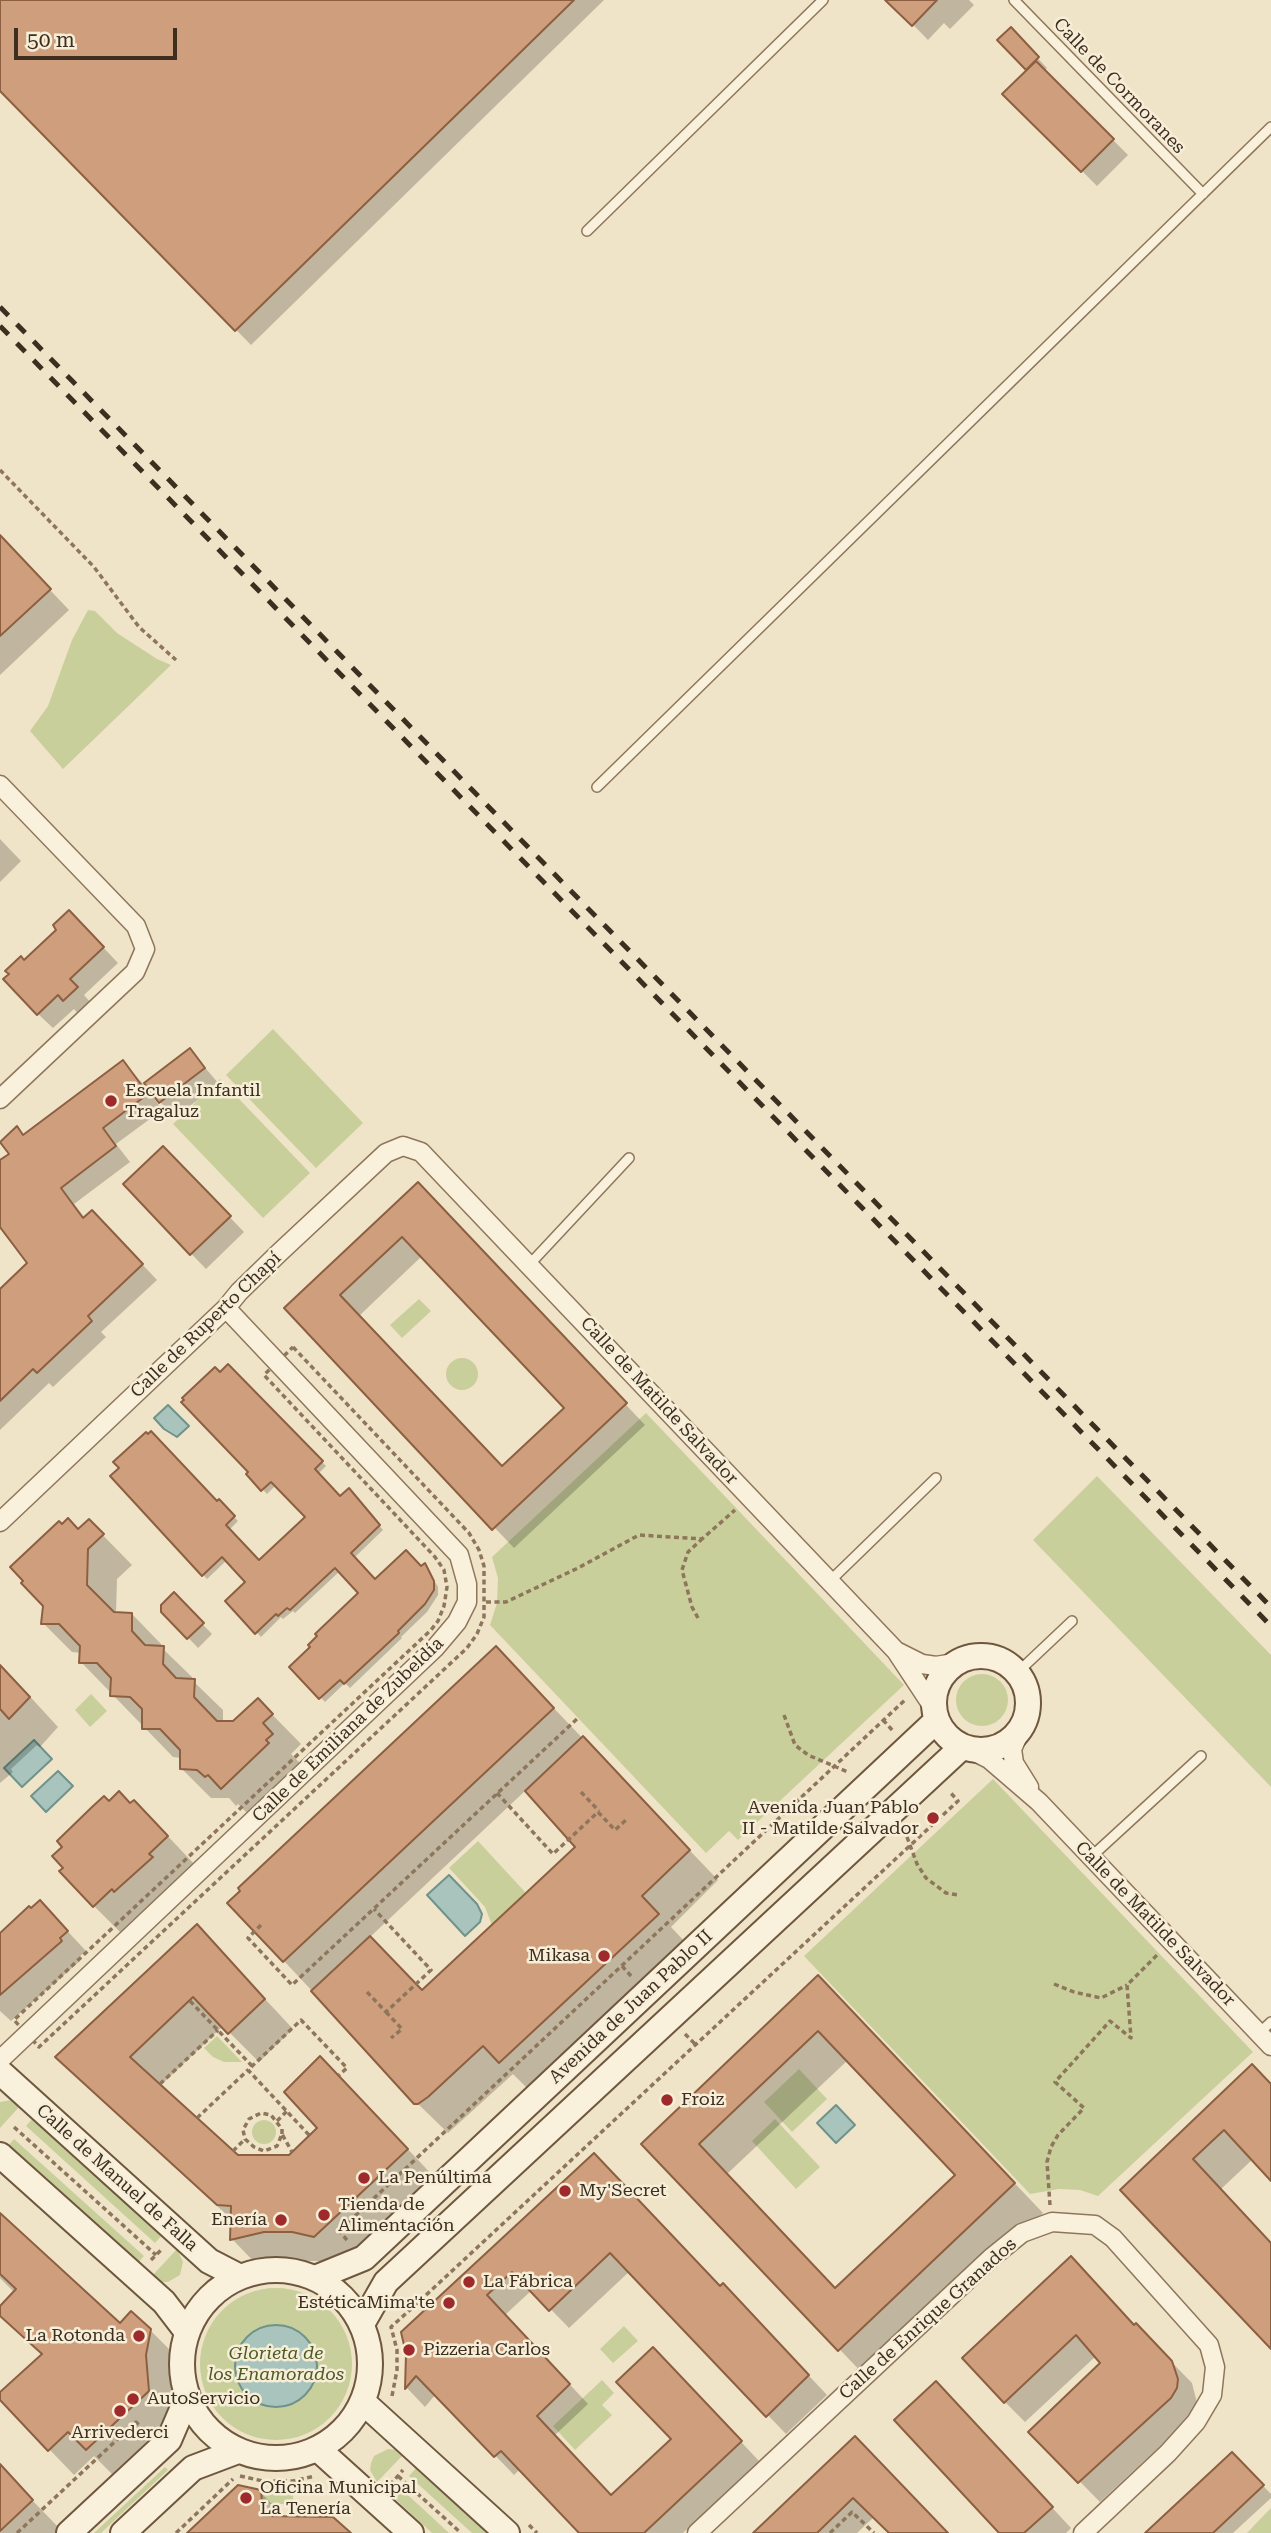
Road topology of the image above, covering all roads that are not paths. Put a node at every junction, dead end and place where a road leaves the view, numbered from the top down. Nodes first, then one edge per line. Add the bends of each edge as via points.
1 (822, 0) edge
2 (1014, 0) edge
3 (1271, 127) edge
4 (1203, 194) junction
5 (587, 231) dead end
6 (0, 785) edge
7 (597, 787) dead end
8 (0, 1099) edge
9 (421, 1152) joint
10 (629, 1158) dead end
11 (529, 1265) junction
12 (226, 1308) junction
13 (936, 1478) dead end
14 (0, 1522) edge
15 (830, 1581) junction
16 (1072, 1621) dead end
17 (896, 1651) junction
18 (954, 1663) junction
19 (1018, 1672) junction
20 (935, 1714) junction
21 (1021, 1729) junction
22 (966, 1749) junction
23 (1201, 1756) dead end
24 (1039, 1802) junction
25 (1091, 1857) junction
26 (1267, 2034) edge
27 (0, 2060) edge
28 (0, 2072) edge
29 (0, 2155) edge
30 (240, 2277) junction
31 (315, 2278) junction
32 (362, 2324) junction
33 (187, 2332) junction
34 (187, 2398) junction
35 (363, 2402) junction
36 (318, 2449) junction
37 (238, 2451) junction
38 (517, 2528) edge
39 (69, 2533) edge
40 (123, 2533) edge
41 (411, 2533) edge
42 (697, 2533) edge
43 (1083, 2533) edge

1 - 5 lane
2 - 4 lane, Calle de Cormoranes
3 - 4 lane
4 - 7 lane
6 - 8 street via 136,926 145,949 135,972
9 - 11 street, Calle de Matilde Salvador
9 - 12 street, Calle de Ruperto Chapí via 403,1146 386,1153
10 - 11 lane
11 - 15 street, Calle de Matilde Salvador
12 - 14 street, Calle de Ruperto Chapí
12 - 27 street, Calle de Emiliana de Zubeldía via 459,1555 467,1602 435,1648
13 - 15 lane
15 - 17 street, Calle de Matilde Salvador
16 - 19 lane
17 - 18 street, Calle de Matilde Salvador via 936,1667
17 - 20 street, Calle de Matilde Salvador
18 - 19 street via 993,1657
18 - 20 street via 938,1682
19 - 21 street via 1028,1699
20 - 22 street via 947,1737
20 - 31 street, Avenida de Juan Pablo II via 872,1781 364,2258
21 - 22 street via 999,1747
21 - 24 street, Calle de Matilde Salvador via 1012,1749 1014,1763
22 - 24 street, Calle de Matilde Salvador via 989,1759
22 - 32 street, Avenida de Juan Pablo II via 896,1808 386,2282
23 - 25 lane
24 - 25 street, Calle de Matilde Salvador
25 - 26 street, Calle de Matilde Salvador
28 - 30 street, Calle de Manuel de Falla via 209,2261
29 - 33 street via 164,2302
30 - 31 street via 289,2270
30 - 33 street via 217,2290 198,2310
31 - 32 street via 333,2288
32 - 35 street via 370,2370
33 - 34 street via 182,2354
34 - 37 street via 216,2438
34 - 39 street via 169,2440
35 - 36 street via 338,2435
35 - 38 street
36 - 37 street via 290,2457
36 - 41 street
37 - 40 street via 193,2468
42 - 43 street, Calle de Enrique Granados via 991,2258 1023,2233 1052,2222 1096,2225 1112,2238 1209,2345 1215,2367 1212,2395 1196,2422

